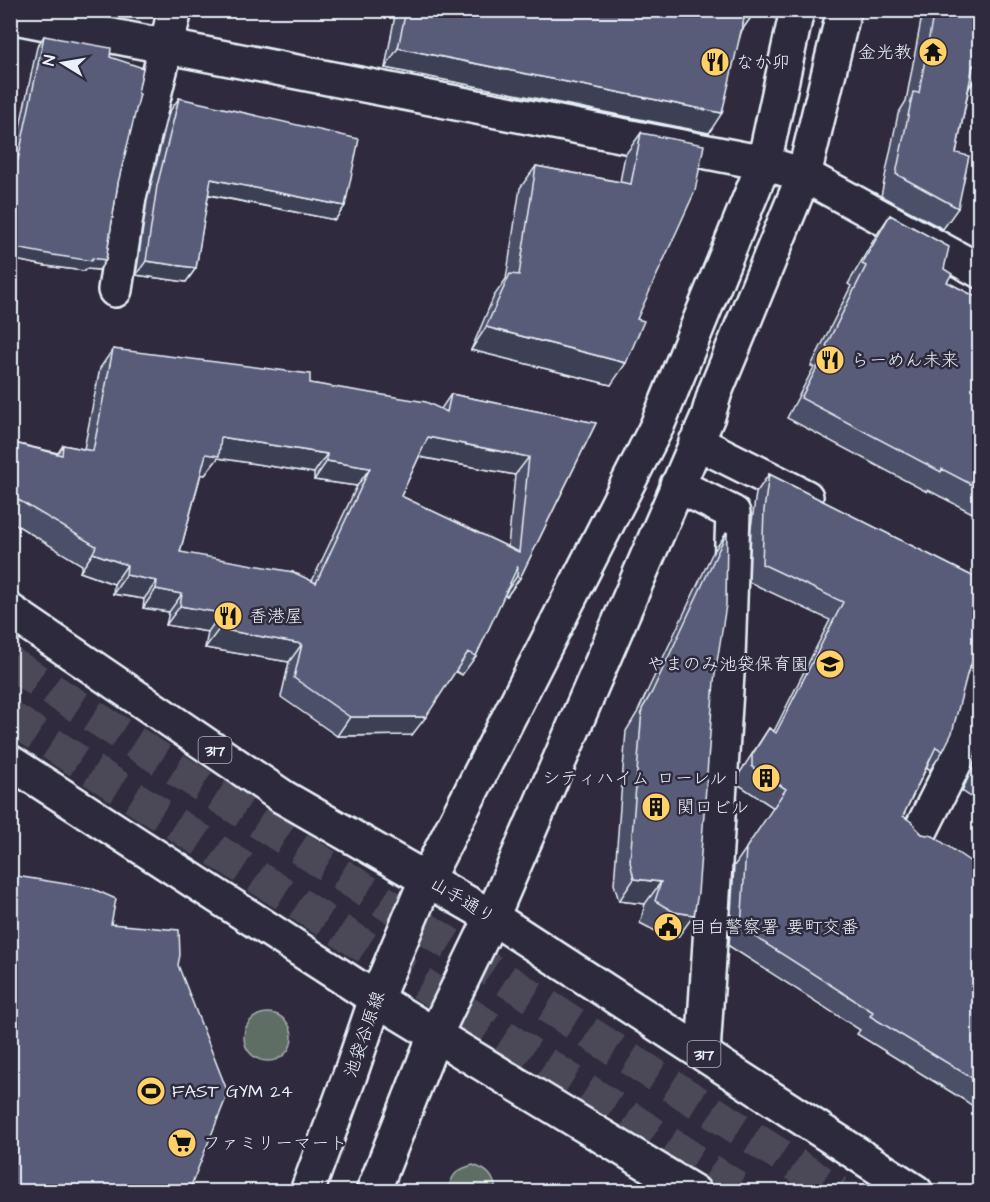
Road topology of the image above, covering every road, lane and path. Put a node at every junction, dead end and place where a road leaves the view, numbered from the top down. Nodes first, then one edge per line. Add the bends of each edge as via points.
1 (175, 10) edge
2 (797, 10) edge
3 (843, 10) edge
4 (10, 16) edge
5 (166, 47) junction
6 (764, 163) junction
7 (804, 174) junction
8 (980, 271) edge
9 (115, 290) dead end
10 (696, 442) junction
11 (677, 485) junction
12 (830, 509) edge
13 (10, 611) edge
14 (980, 681) edge
15 (10, 762) edge
16 (918, 836) edge
17 (427, 878) junction
18 (492, 917) junction
19 (376, 999) junction
20 (435, 1035) junction
21 (703, 1053) junction
22 (683, 1188) edge
23 (307, 1191) edge
24 (373, 1191) edge
25 (915, 1191) edge

1 - 5 street
2 - 6 street, 池袋谷原線
3 - 7 street
4 - 5 street
5 - 6 street
5 - 9 street via 129,197
6 - 7 street
6 - 17 street, 池袋谷原線 via 657,426
7 - 8 street
7 - 10 street
10 - 11 street
10 - 12 street
11 - 18 street
11 - 21 street via 733,513 728,658
13 - 17 street, 山手通り / 317 via 284,797
14 - 16 street via 957,758
15 - 19 street
17 - 18 street, 山手通り / 317
17 - 19 street, 池袋谷原線
18 - 20 street
18 - 21 street, 山手通り / 317
19 - 20 street
19 - 23 street, 池袋谷原線
20 - 22 street
20 - 24 street
21 - 25 street, 山手通り / 317

